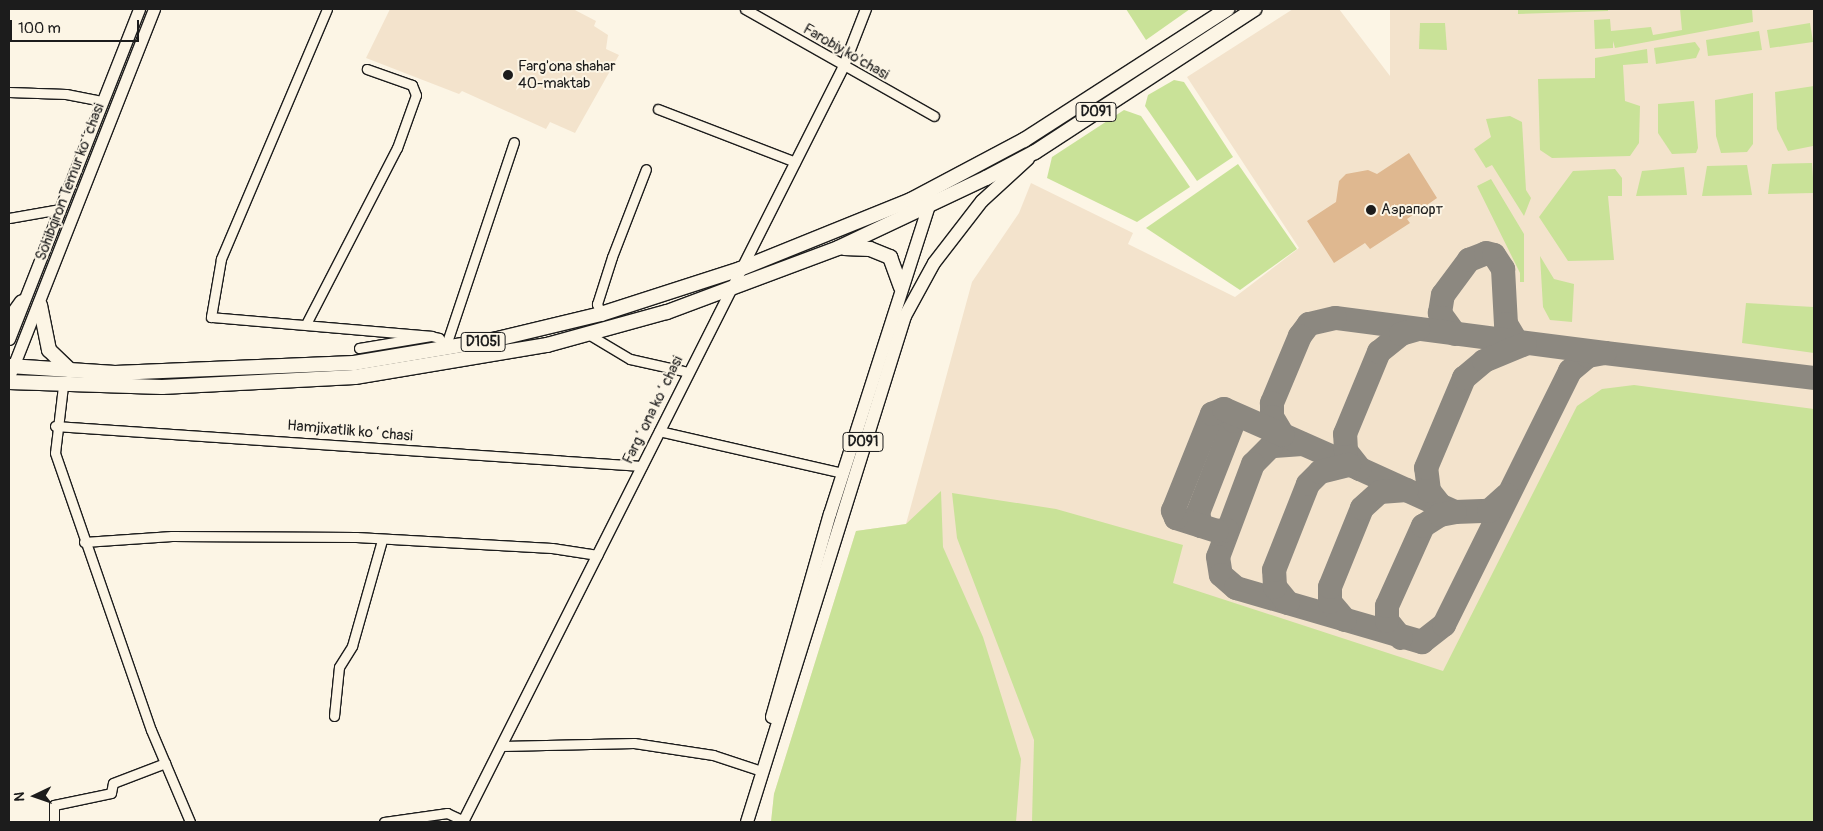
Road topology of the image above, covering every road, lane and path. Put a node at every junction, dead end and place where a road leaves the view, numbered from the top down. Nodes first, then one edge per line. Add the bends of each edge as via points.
1 (139, 9) edge
2 (154, 9) edge
3 (326, 9) edge
4 (745, 9) edge
5 (866, 9) edge
6 (1227, 9) edge
7 (1254, 9) edge
8 (843, 68) junction
9 (367, 69) dead end
10 (9, 92) edge
11 (102, 101) junction
12 (658, 109) dead end
13 (934, 116) dead end
14 (514, 142) dead end
15 (1035, 152) junction
16 (795, 162) junction
17 (646, 169) dead end
18 (932, 187) junction
19 (931, 205) junction
20 (60, 209) junction
21 (9, 218) edge
22 (838, 248) junction
23 (740, 269) junction
24 (901, 287) junction
25 (728, 292) junction
26 (22, 302) junction
27 (40, 305) junction
28 (601, 314) junction
29 (9, 320) edge
30 (306, 324) junction
31 (588, 334) junction
32 (431, 336) junction
33 (9, 339) edge
34 (359, 348) dead end
35 (445, 348) junction
36 (11, 370) edge
37 (71, 370) junction
38 (688, 372) junction
39 (9, 382) edge
40 (62, 386) junction
41 (55, 426) junction
42 (659, 431) junction
43 (642, 466) junction
44 (843, 473) junction
45 (382, 540) junction
46 (84, 542) junction
47 (597, 555) junction
48 (334, 716) dead end
49 (502, 746) junction
50 (165, 763) junction
51 (761, 770) junction
52 (54, 822) edge
53 (190, 822) edge
54 (384, 822) edge
55 (463, 822) edge
56 (747, 822) edge

1 - 11 main road, Sohibqiron Temur koʻchasi
2 - 27 main road, Sohibqiron Temur koʻchasi
3 - 30 street via 221,258 211,317
4 - 8 street, Farobiy ko'chasi
5 - 8 street, Fargʻona koʻchasi
6 - 18 highway, D091 via 1024,140
7 - 15 highway, D091
8 - 13 street, Farobiy ko'chasi
8 - 16 street, Fargʻona koʻchasi
9 - 30 street via 412,85 416,95 397,148
10 - 11 street via 66,94
11 - 20 main road, Sohibqiron Temur koʻchasi
12 - 16 street
14 - 35 street
15 - 19 highway, D091
15 - 51 main road, D091 via 982,201 934,263 905,316
16 - 23 street, Fargʻona koʻchasi
17 - 28 street via 597,304
18 - 19 main road, D091
18 - 23 highway, D105l
19 - 22 highway, D105l
19 - 24 main road, D091
20 - 21 street
20 - 26 main road, Sohibqiron Temur koʻchasi
22 - 24 highway via 882,251 900,273
22 - 25 highway, D105l
23 - 25 street, Fargʻona koʻchasi
23 - 28 highway, D105l
24 - 44 main road, D091
25 - 31 highway, D105l
25 - 38 street, Fargʻona koʻchasi
26 - 29 highway
26 - 33 main road, Sohibqiron Temur koʻchasi
27 - 36 main road, Sohibqiron Temur koʻchasi
27 - 37 highway via 49,350
28 - 35 highway, D105l
30 - 32 street
31 - 38 street via 630,359
31 - 40 highway, D105l via 448,364 309,382
32 - 34 street
32 - 35 street via 439,338
35 - 37 highway, D105l via 309,367
36 - 37 highway, D105l
38 - 42 street, Fargʻona koʻchasi
39 - 40 highway, D105l
40 - 41 street
41 - 43 street, Hamjixatlik koʻchasi
41 - 46 street via 55,453
42 - 43 street, Fargʻona koʻchasi
42 - 44 street
43 - 47 street, Fargʻona koʻchasi
44 - 51 main road, D091 via 778,686
45 - 46 street via 242,535
45 - 47 street via 552,548
45 - 48 street via 352,646 339,667
46 - 50 street
47 - 49 street, Fargʻona koʻchasi
49 - 51 street via 634,743 713,755
49 - 55 street, Fargʻona koʻchasi
50 - 52 street via 113,783 111,793 54,805
50 - 53 street
51 - 56 main road, D091
54 - 55 street via 447,813

